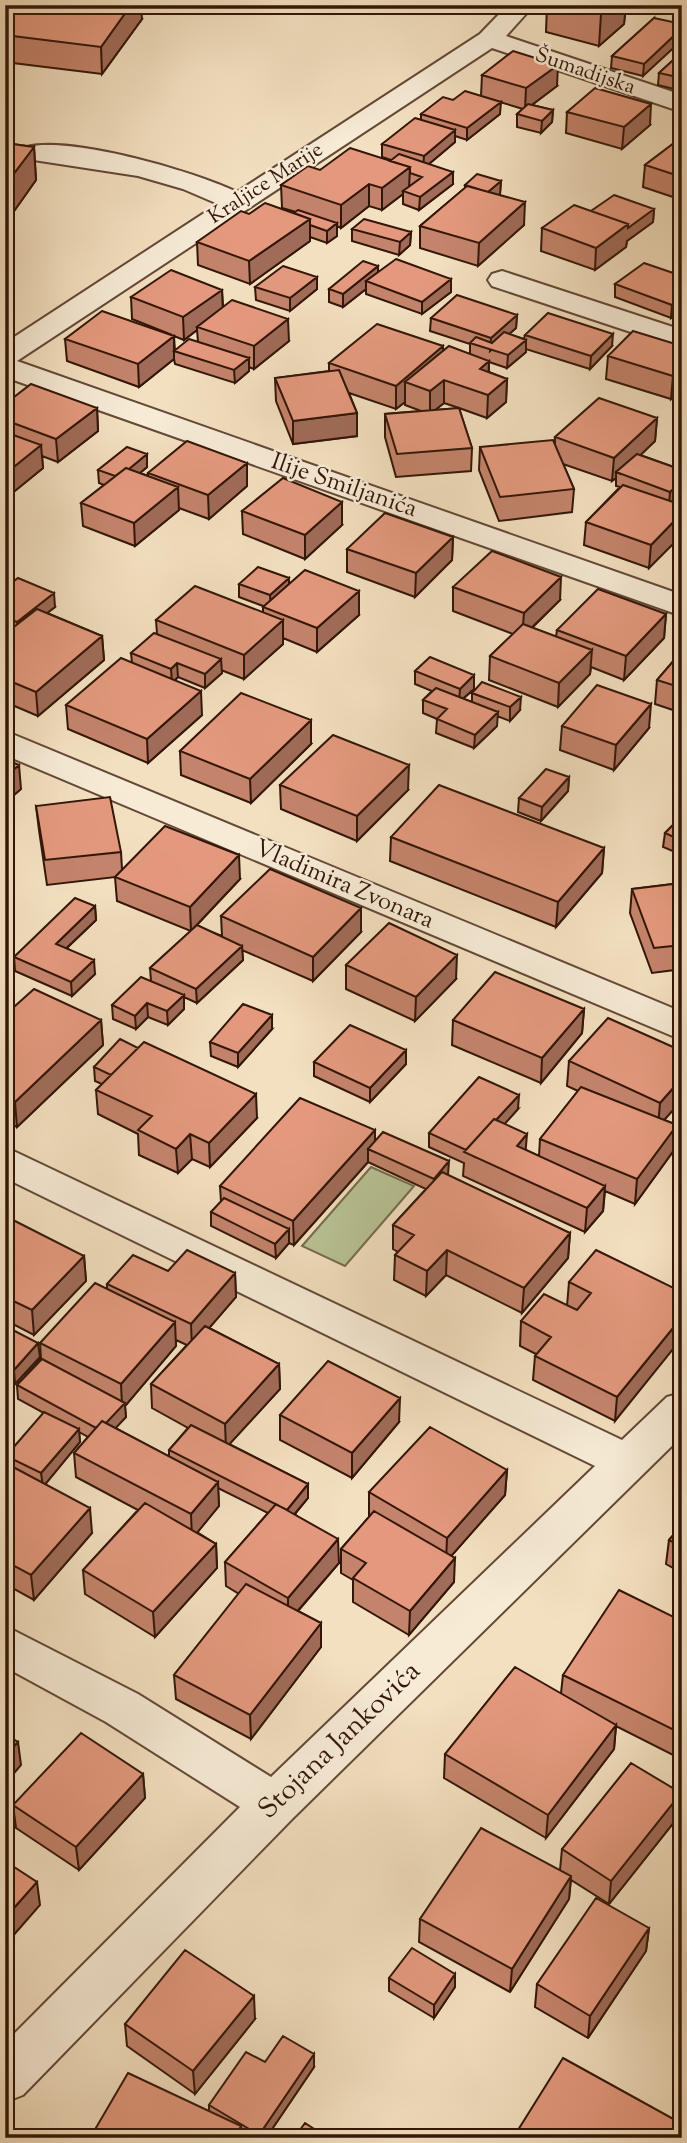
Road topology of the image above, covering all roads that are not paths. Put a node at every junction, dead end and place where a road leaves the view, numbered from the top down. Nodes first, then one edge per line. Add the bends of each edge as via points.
1 (522, 5) edge
2 (489, 39) junction
3 (682, 104) edge
4 (36, 153) dead end
5 (238, 203) junction
6 (502, 280) dead end
7 (682, 340) edge
8 (5, 356) edge
9 (5, 367) edge
10 (682, 606) edge
11 (5, 743) edge
12 (682, 1027) edge
13 (5, 1161) edge
14 (682, 1409) edge
15 (627, 1462) junction
16 (5, 1645) edge
17 (275, 1804) junction
18 (5, 2078) edge

1 - 2 street, Kraljice Marije
2 - 3 street, Šumadijska
2 - 5 street, Kraljice Marije
4 - 5 street via 76,155 209,187
5 - 8 street, Kraljice Marije
6 - 7 street
9 - 10 street, Ilije Smiljanića
11 - 12 street, Vladimira Zvonara
13 - 15 street
14 - 15 street, Stojana Jankovića
15 - 17 street, Stojana Jankovića
16 - 17 street via 122,1708
17 - 18 street, Stojana Jankovića

